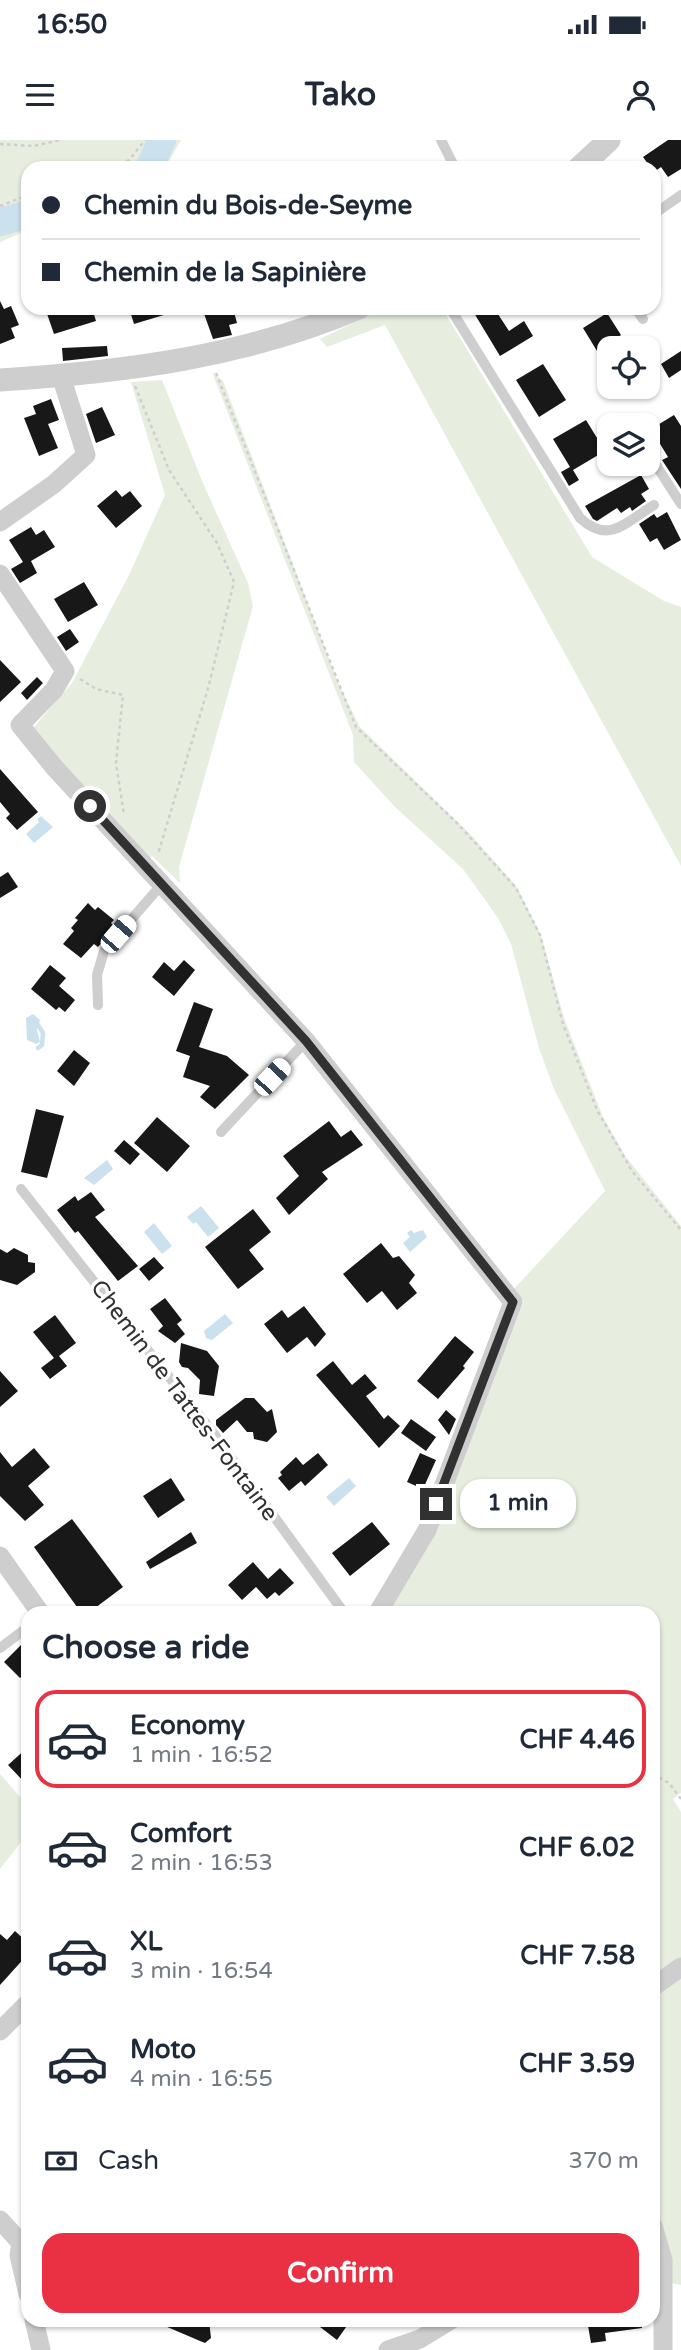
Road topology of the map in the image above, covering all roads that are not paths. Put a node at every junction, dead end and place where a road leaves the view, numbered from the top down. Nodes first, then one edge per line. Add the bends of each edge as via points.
1 (441, 140) edge
2 (609, 140) edge
3 (452, 161) edge
4 (586, 161) edge
5 (681, 195) edge
6 (661, 209) edge
7 (341, 315) edge
8 (454, 315) edge
9 (640, 315) edge
10 (643, 320) dead end
11 (61, 376) junction
12 (0, 380) edge
13 (660, 471) edge
14 (681, 504) edge
15 (654, 505) dead end
16 (0, 522) edge
17 (0, 574) edge
18 (162, 883) junction
19 (98, 1005) dead end
20 (306, 1041) junction
21 (221, 1132) dead end
22 (21, 1189) dead end
23 (0, 1556) edge
24 (35, 1606) edge
25 (339, 1606) edge
26 (382, 1606) edge
27 (21, 1632) edge
28 (0, 1648) edge
29 (681, 1967) edge
30 (660, 1982) edge
31 (21, 2016) edge
32 (0, 2031) edge
33 (0, 2220) edge
34 (21, 2238) edge
35 (660, 2250) edge
36 (36, 2327) edge
37 (440, 2327) edge
38 (41, 2350) edge
39 (388, 2350) edge
40 (663, 2350) edge

1 - 3 lane
2 - 4 street
5 - 6 lane
7 - 11 street via 209,356
8 - 15 lane via 580,518 598,531 610,532
9 - 10 lane
11 - 12 street
11 - 16 street via 86,455
13 - 14 lane
17 - 18 street via 65,671 54,690 20,725
18 - 19 lane via 104,951 97,975
18 - 20 street
20 - 21 lane
20 - 26 street via 513,1302 427,1530
22 - 25 lane, Chemin de Tattes-Fontaine via 214,1434
23 - 24 street
27 - 28 lane
29 - 30 street
31 - 32 street
33 - 34 street
35 - 40 street
36 - 38 street
37 - 39 street

